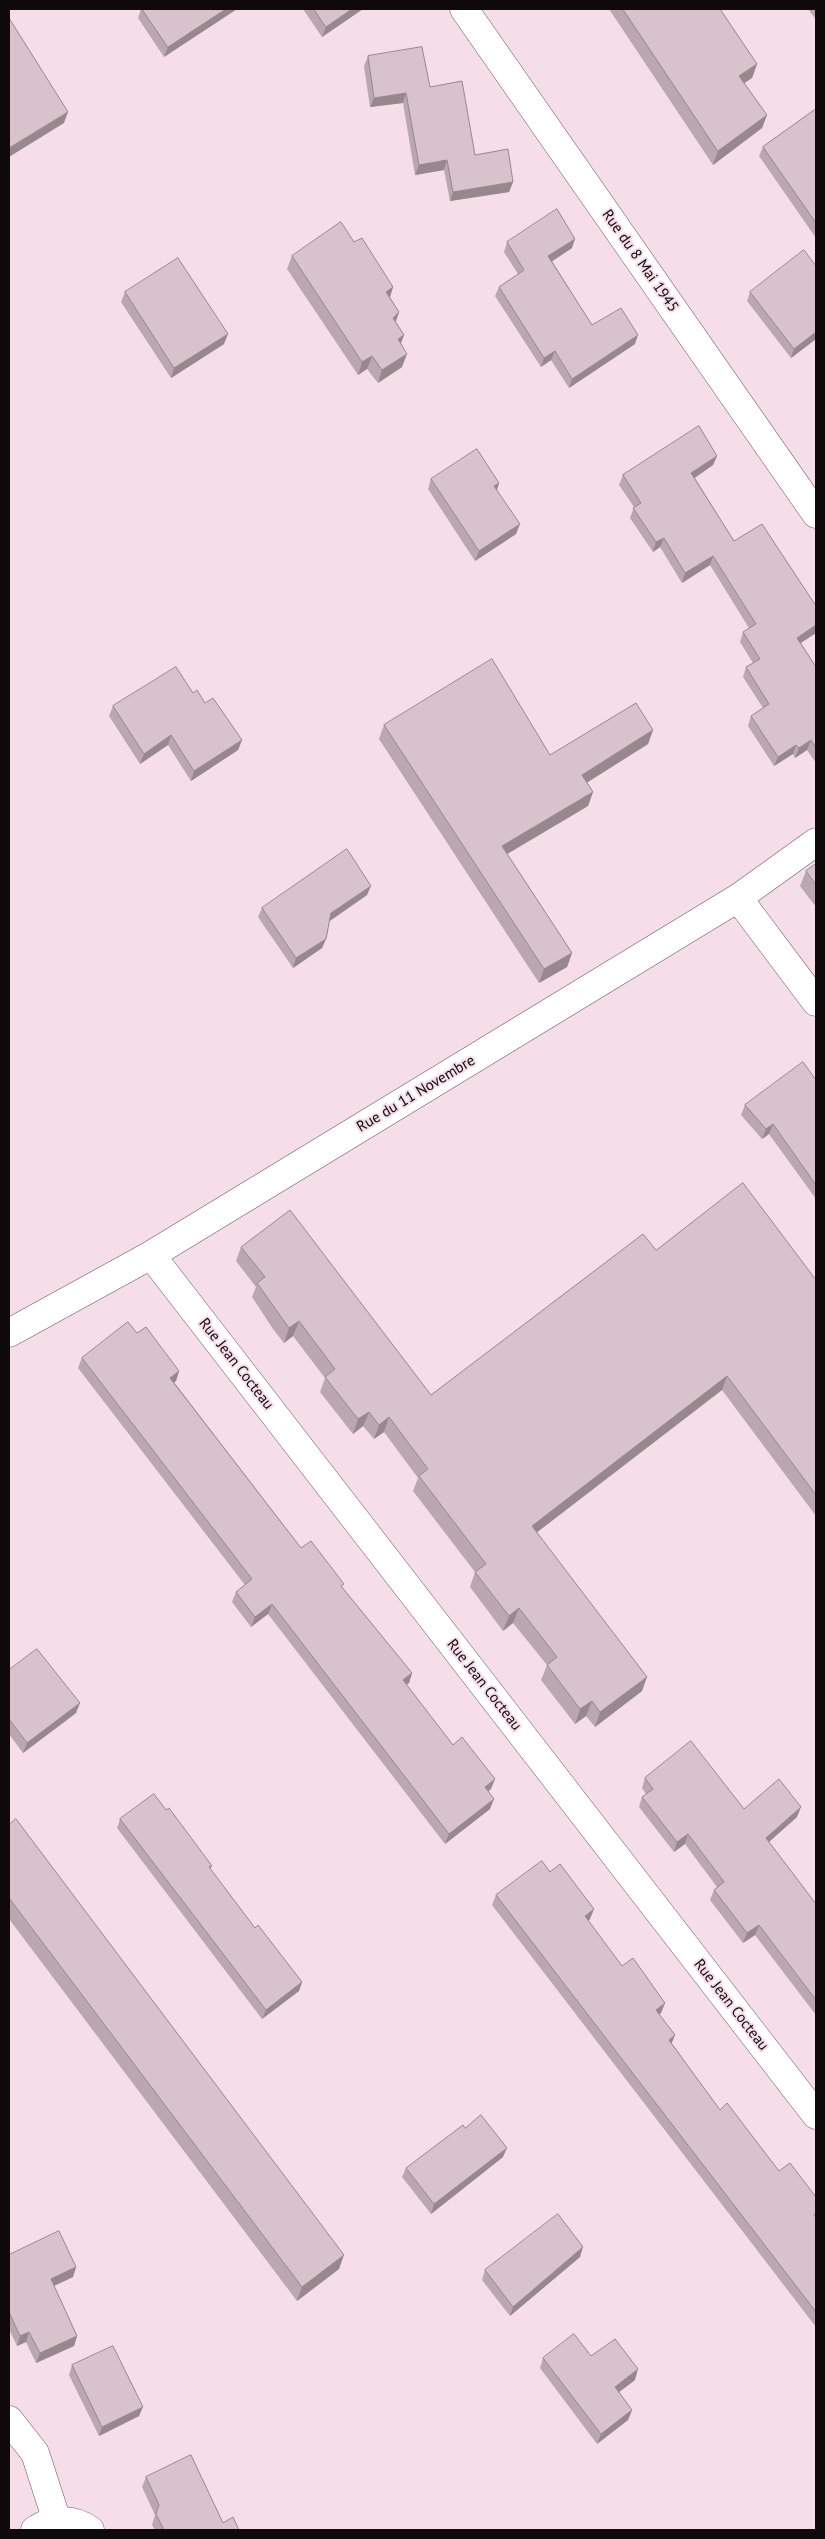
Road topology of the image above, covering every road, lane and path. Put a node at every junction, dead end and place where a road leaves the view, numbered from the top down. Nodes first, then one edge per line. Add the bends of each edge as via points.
1 (464, 9) edge
2 (816, 514) edge
3 (816, 842) edge
4 (738, 898) junction
5 (816, 1002) edge
6 (151, 1255) junction
7 (9, 1334) edge
8 (816, 2115) edge
9 (9, 2420) edge
10 (46, 2526) edge
11 (90, 2530) edge

1 - 2 street, Rue du 8 Mai 1945
3 - 4 street, Rue du 11 Novembre
4 - 5 street
4 - 6 street, Rue du 11 Novembre
6 - 7 street, Rue du 11 Novembre
6 - 8 street, Rue Jean Cocteau
9 - 10 street via 35,2453
10 - 11 street via 82,2525

